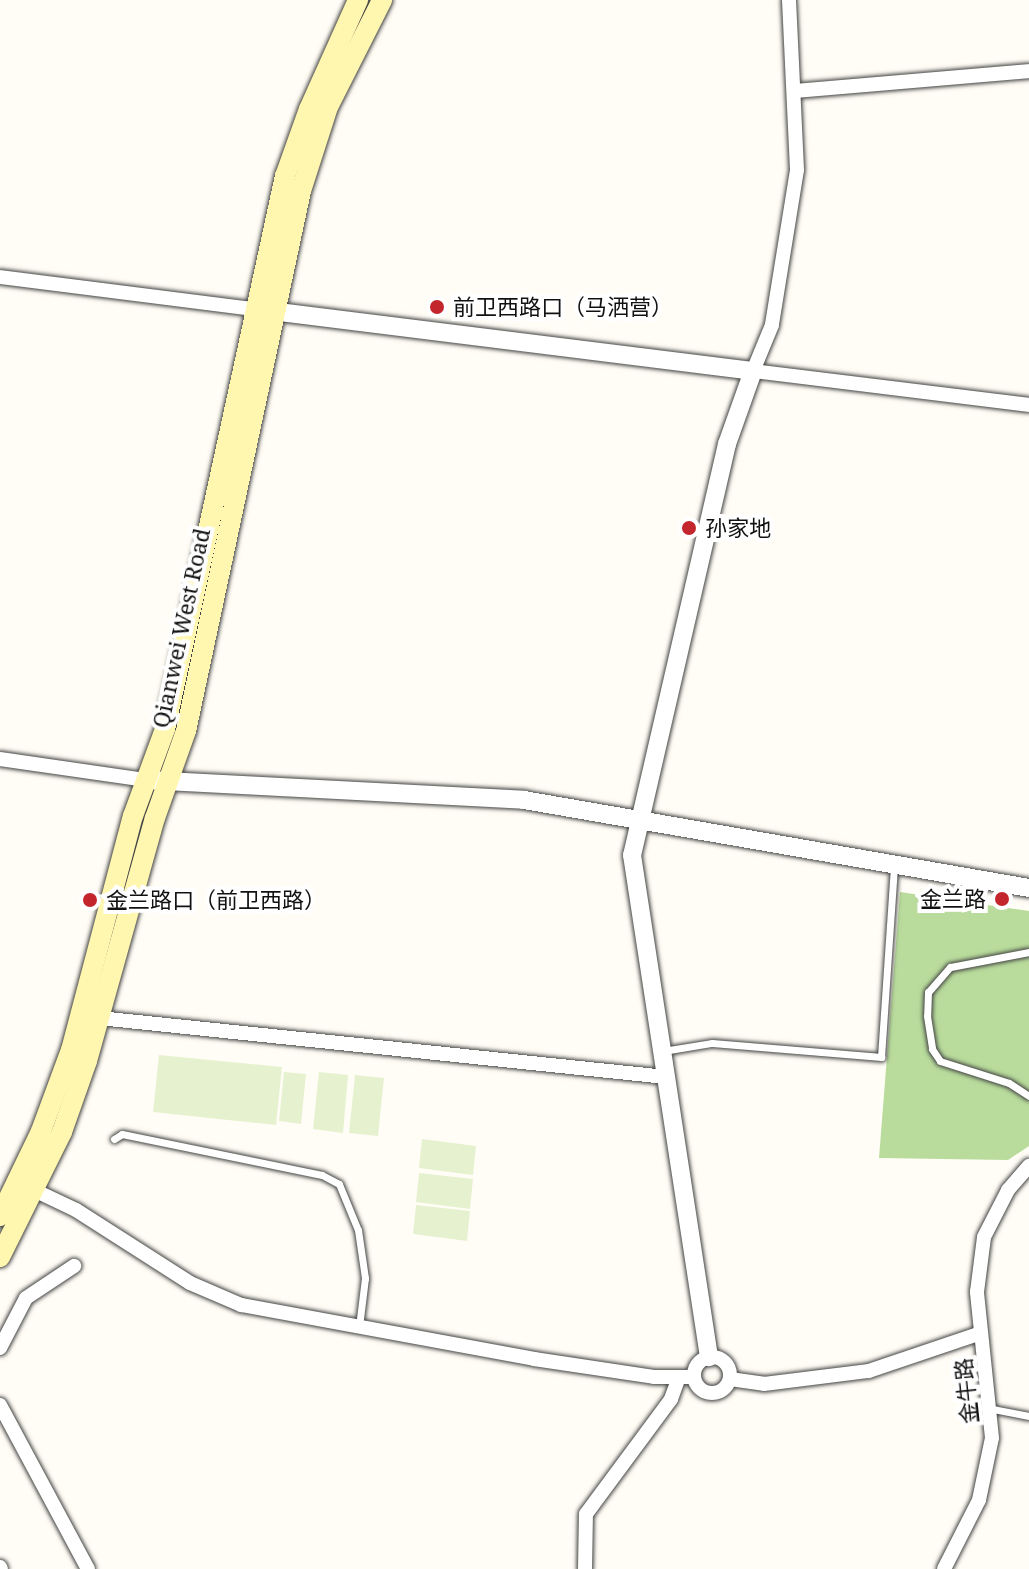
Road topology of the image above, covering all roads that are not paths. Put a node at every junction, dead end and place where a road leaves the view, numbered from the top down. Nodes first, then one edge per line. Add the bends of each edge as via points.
1 (358, 0) edge
2 (382, 0) edge
3 (789, 0) edge
4 (1029, 71) edge
5 (796, 91) junction
6 (0, 277) edge
7 (255, 309) junction
8 (276, 311) junction
9 (753, 371) junction
10 (1029, 405) edge
11 (0, 759) edge
12 (146, 780) junction
13 (168, 781) junction
14 (641, 821) junction
15 (894, 867) junction
16 (1029, 888) edge
17 (1029, 952) edge
18 (99, 1018) junction
19 (662, 1051) junction
20 (666, 1077) junction
21 (1029, 1096) edge
22 (114, 1139) dead end
23 (1029, 1166) edge
24 (36, 1191) junction
25 (0, 1216) edge
26 (0, 1257) edge
27 (74, 1266) dead end
28 (359, 1329) junction
29 (981, 1333) junction
30 (0, 1348) edge
31 (709, 1357) junction
32 (687, 1377) junction
33 (730, 1379) junction
34 (0, 1405) edge
35 (993, 1409) junction
36 (1029, 1416) edge
37 (88, 1569) edge
38 (585, 1569) edge
39 (944, 1569) edge

1 - 7 main road, Qianwei West Road via 285,176
2 - 8 main road, Qianwei West Road via 328,107 301,191
3 - 5 street
4 - 5 street
5 - 9 street via 797,170 787,251 772,325
6 - 7 street
7 - 8 street
7 - 12 main road, Qianwei West Road via 169,714
8 - 9 street
8 - 13 main road, Qianwei West Road via 217,566 193,700
9 - 10 street
9 - 14 street via 727,444
11 - 12 street
12 - 13 street
12 - 25 main road, Qianwei West Road via 71,1050 41,1131
13 - 14 street via 341,786 524,800
13 - 18 main road, Qianwei West Road
14 - 15 street
14 - 19 street via 631,870
15 - 16 street
15 - 19 lane via 881,1057 712,1043
17 - 21 lane via 950,967 928,992 927,1016 940,1061 1009,1083
18 - 20 street
18 - 24 main road, Qianwei West Road via 62,1132
19 - 20 street
20 - 31 street
22 - 28 lane via 122,1134 322,1175 339,1184 358,1230 365,1278
23 - 29 street, 金牛路 via 1008,1190 984,1237 977,1292
24 - 26 main road, Qianwei West Road
24 - 28 street via 220,1298
27 - 30 street via 26,1298
28 - 32 street via 619,1373
29 - 33 street via 869,1371 764,1384
29 - 35 street, 金牛路
31 - 32 street
31 - 33 street via 727,1364
32 - 33 street via 711,1393 721,1391
32 - 38 street via 586,1514
34 - 37 street
35 - 36 lane
35 - 39 street, 金牛路 via 988,1470 979,1500

